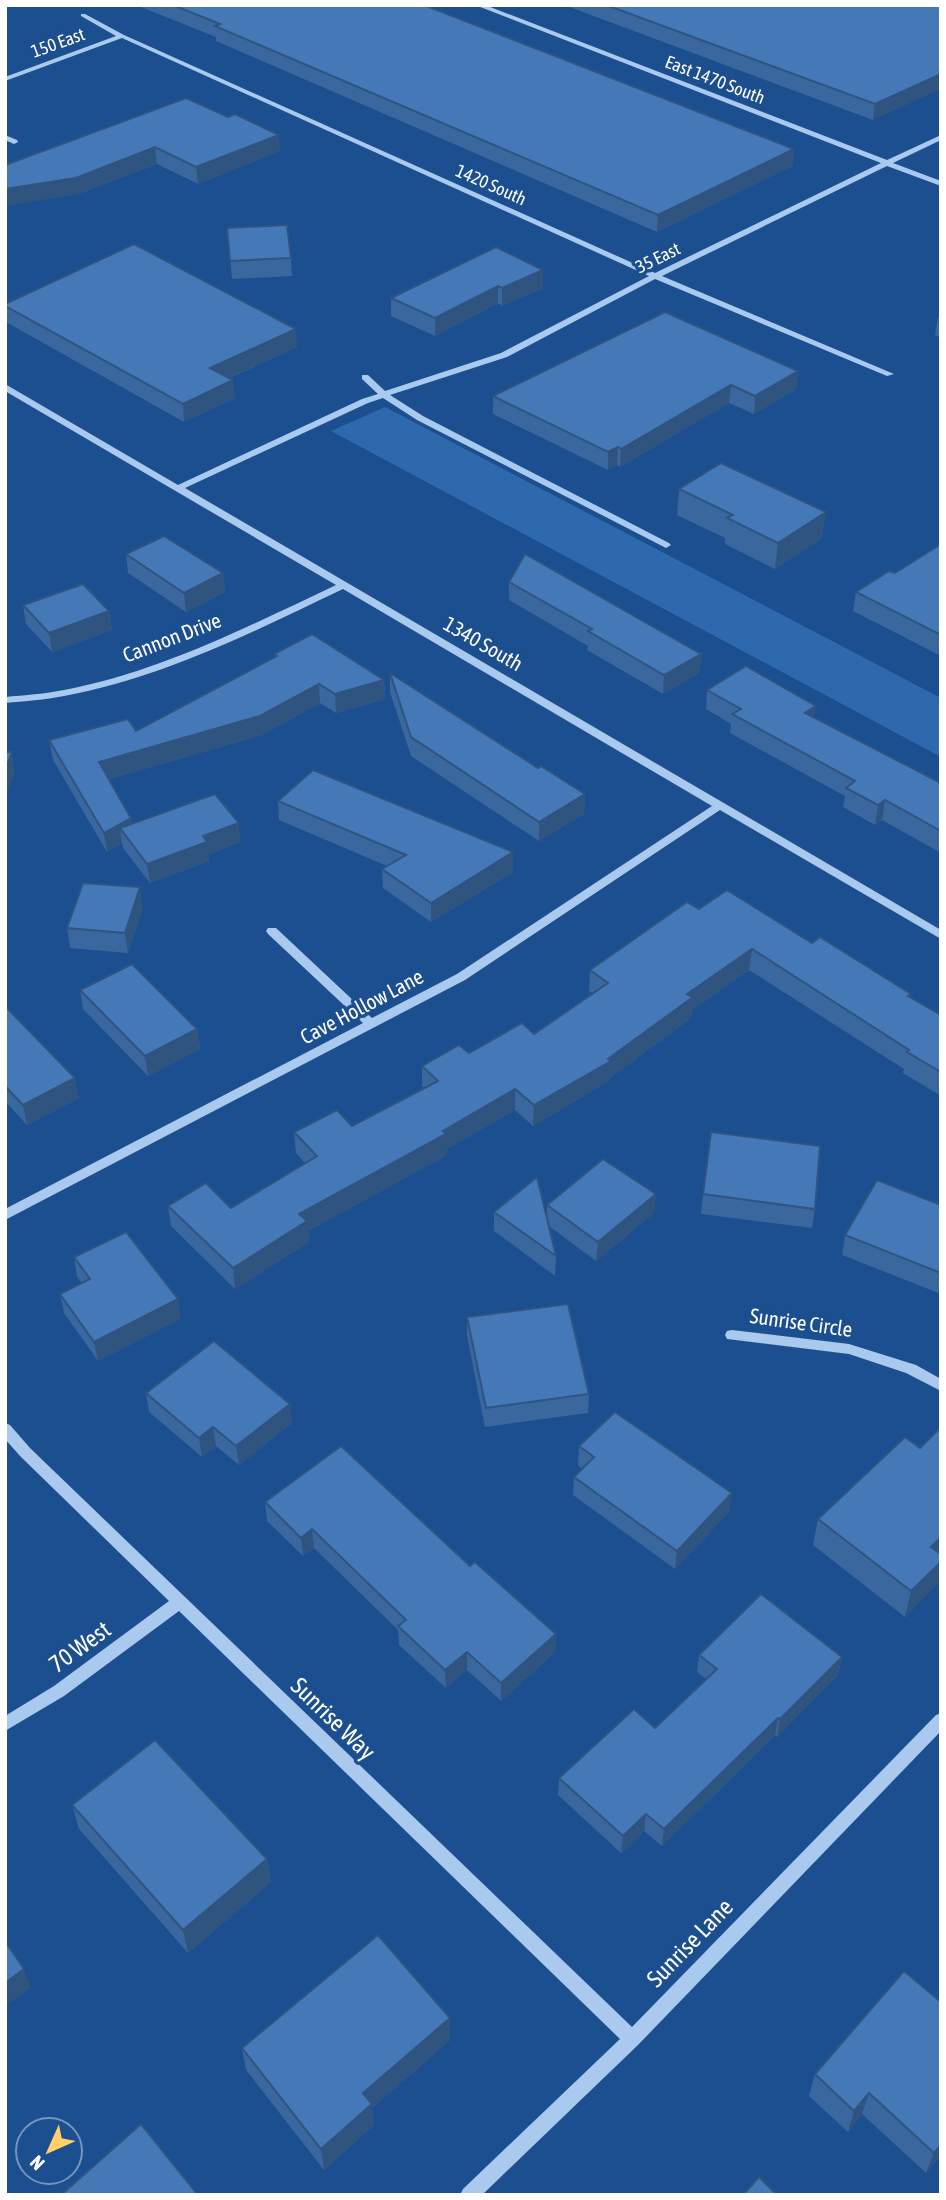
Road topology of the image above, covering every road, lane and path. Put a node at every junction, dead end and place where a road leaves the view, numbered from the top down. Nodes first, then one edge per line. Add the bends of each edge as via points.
1 (478, 5) edge
2 (83, 15) dead end
3 (122, 36) junction
4 (5, 79) edge
5 (5, 137) edge
6 (941, 137) edge
7 (14, 142) dead end
8 (888, 164) junction
9 (941, 184) edge
10 (655, 276) junction
11 (890, 374) dead end
12 (365, 377) dead end
13 (5, 387) edge
14 (384, 395) junction
15 (178, 488) junction
16 (666, 545) dead end
17 (344, 585) junction
18 (5, 700) edge
19 (720, 805) junction
20 (272, 932) dead end
21 (941, 935) edge
22 (371, 1024) junction
23 (5, 1214) edge
24 (732, 1335) dead end
25 (941, 1386) edge
26 (5, 1429) edge
27 (179, 1602) junction
28 (941, 1720) edge
29 (5, 1724) edge
30 (632, 2039) junction
31 (469, 2195) edge

1 - 8 street, East 1470 South
2 - 3 street, 1420 South
3 - 4 street, 150 East
3 - 10 street, 1420 South
5 - 7 street
6 - 8 street, 35 East
8 - 9 street, East 1470 South
8 - 10 street, 35 East
10 - 11 street, 1420 South
10 - 14 street, 35 East via 504,355
12 - 14 street
13 - 15 street, 1340 South
14 - 15 street, 35 East
14 - 16 street
15 - 17 street, 1340 South
17 - 18 street, Cannon Drive via 216,644 124,677 64,693
17 - 19 street, 1340 South
19 - 21 street, 1340 South
19 - 22 street, Cave Hollow Lane via 461,977
20 - 22 street
22 - 23 street, Cave Hollow Lane
24 - 25 street, Sunrise Circle via 849,1349 911,1369
26 - 27 street, Sunrise Way
27 - 29 street, 70 West via 59,1691
27 - 30 street, Sunrise Way
28 - 30 street, Sunrise Lane
30 - 31 street, Sunrise Lane

